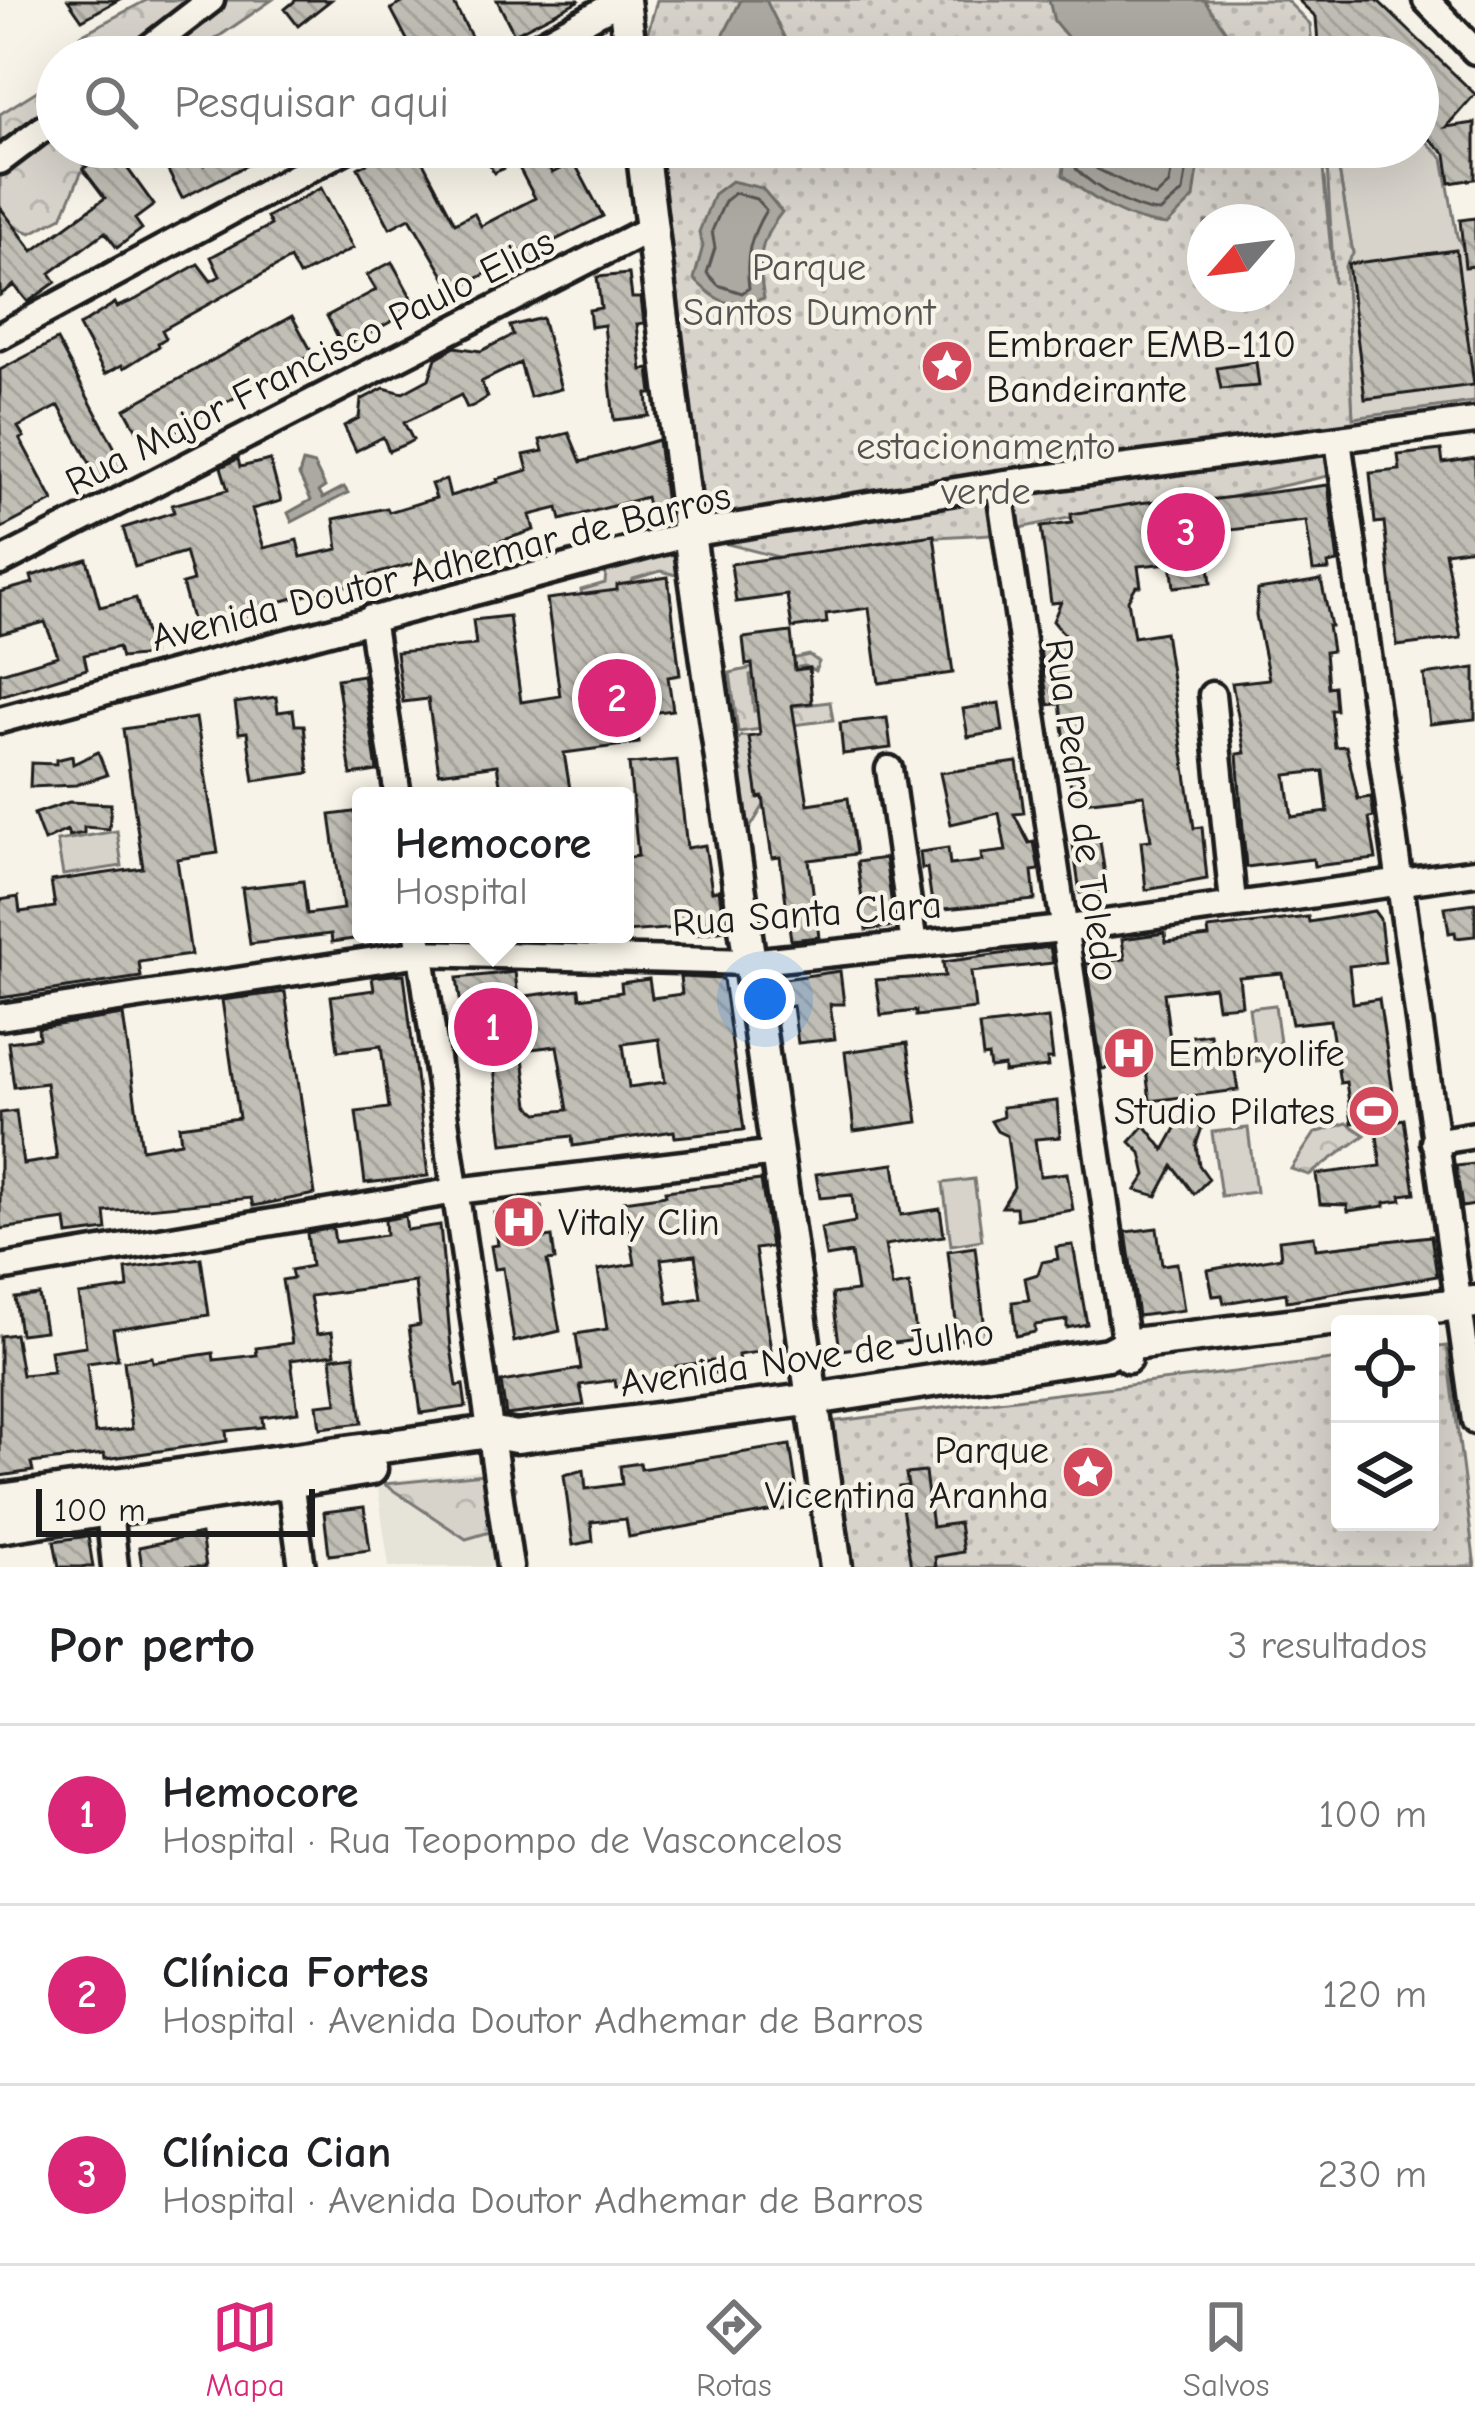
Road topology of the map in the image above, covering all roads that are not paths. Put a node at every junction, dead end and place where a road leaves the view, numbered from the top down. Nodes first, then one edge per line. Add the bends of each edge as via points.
1 (212, 0) edge
2 (623, 0) edge
3 (1426, 0) edge
4 (164, 36) edge
5 (556, 36) edge
6 (628, 36) edge
7 (1470, 41) edge
8 (36, 134) edge
9 (0, 161) edge
10 (311, 168) edge
11 (645, 168) edge
12 (653, 227) junction
13 (0, 336) edge
14 (1475, 421) edge
15 (1338, 440) junction
16 (999, 484) junction
17 (689, 534) junction
18 (0, 562) edge
19 (371, 618) junction
20 (1212, 694) dead end
21 (0, 721) edge
22 (889, 769) dead end
23 (397, 787) edge
24 (1475, 872) edge
25 (1401, 883) junction
26 (1233, 903) junction
27 (1062, 929) junction
28 (420, 944) edge
29 (914, 945) junction
30 (749, 962) junction
31 (0, 1017) edge
32 (1475, 1135) edge
33 (1434, 1142) junction
34 (777, 1154) junction
35 (455, 1190) junction
36 (0, 1268) edge
37 (1467, 1309) edge
38 (1331, 1333) edge
39 (1120, 1353) junction
40 (814, 1399) junction
41 (1475, 1420) edge
42 (499, 1439) junction
43 (288, 1472) junction
44 (107, 1498) junction
45 (0, 1500) edge
46 (0, 1527) edge
47 (115, 1567) edge
48 (302, 1567) edge
49 (510, 1567) edge
50 (836, 1567) edge

1 - 4 street
2 - 5 street
2 - 6 main road
3 - 7 street
8 - 9 street
10 - 13 street
11 - 12 main road
12 - 17 main road
12 - 18 street, Rua Major Francisco Paulo Elias
14 - 15 street, Avenida Doutor Adhemar de Barros
15 - 16 street, Avenida Doutor Adhemar de Barros
15 - 25 street
16 - 17 street, Avenida Doutor Adhemar de Barros
16 - 27 street, Rua Pedro de Toledo
17 - 19 street, Avenida Doutor Adhemar de Barros
17 - 30 main road
19 - 21 street, Avenida Doutor Adhemar de Barros
19 - 23 street
20 - 26 street
22 - 29 street
24 - 25 street, Rua Santa Clara
25 - 26 street, Rua Santa Clara
25 - 33 street
26 - 27 street, Rua Santa Clara
27 - 29 street, Rua Santa Clara
27 - 39 street, Rua Pedro de Toledo
28 - 30 street, Rua Santa Clara
28 - 31 street, Rua Santa Clara
28 - 35 street
29 - 30 street, Rua Santa Clara
30 - 34 main road
32 - 33 street
33 - 37 street
34 - 35 street
34 - 40 main road
35 - 36 street
35 - 42 street
37 - 39 main road, Avenida Nove de Julho
37 - 41 street
38 - 39 main road, Avenida Nove de Julho
39 - 40 main road, Avenida Nove de Julho
40 - 42 main road, Avenida Nove de Julho
40 - 50 main road
42 - 43 main road, Avenida Nove de Julho
42 - 49 street
43 - 44 main road, Avenida Nove de Julho
43 - 48 street
44 - 45 main road, Avenida Nove de Julho
44 - 46 main road, Avenida Nove de Julho
44 - 47 street

